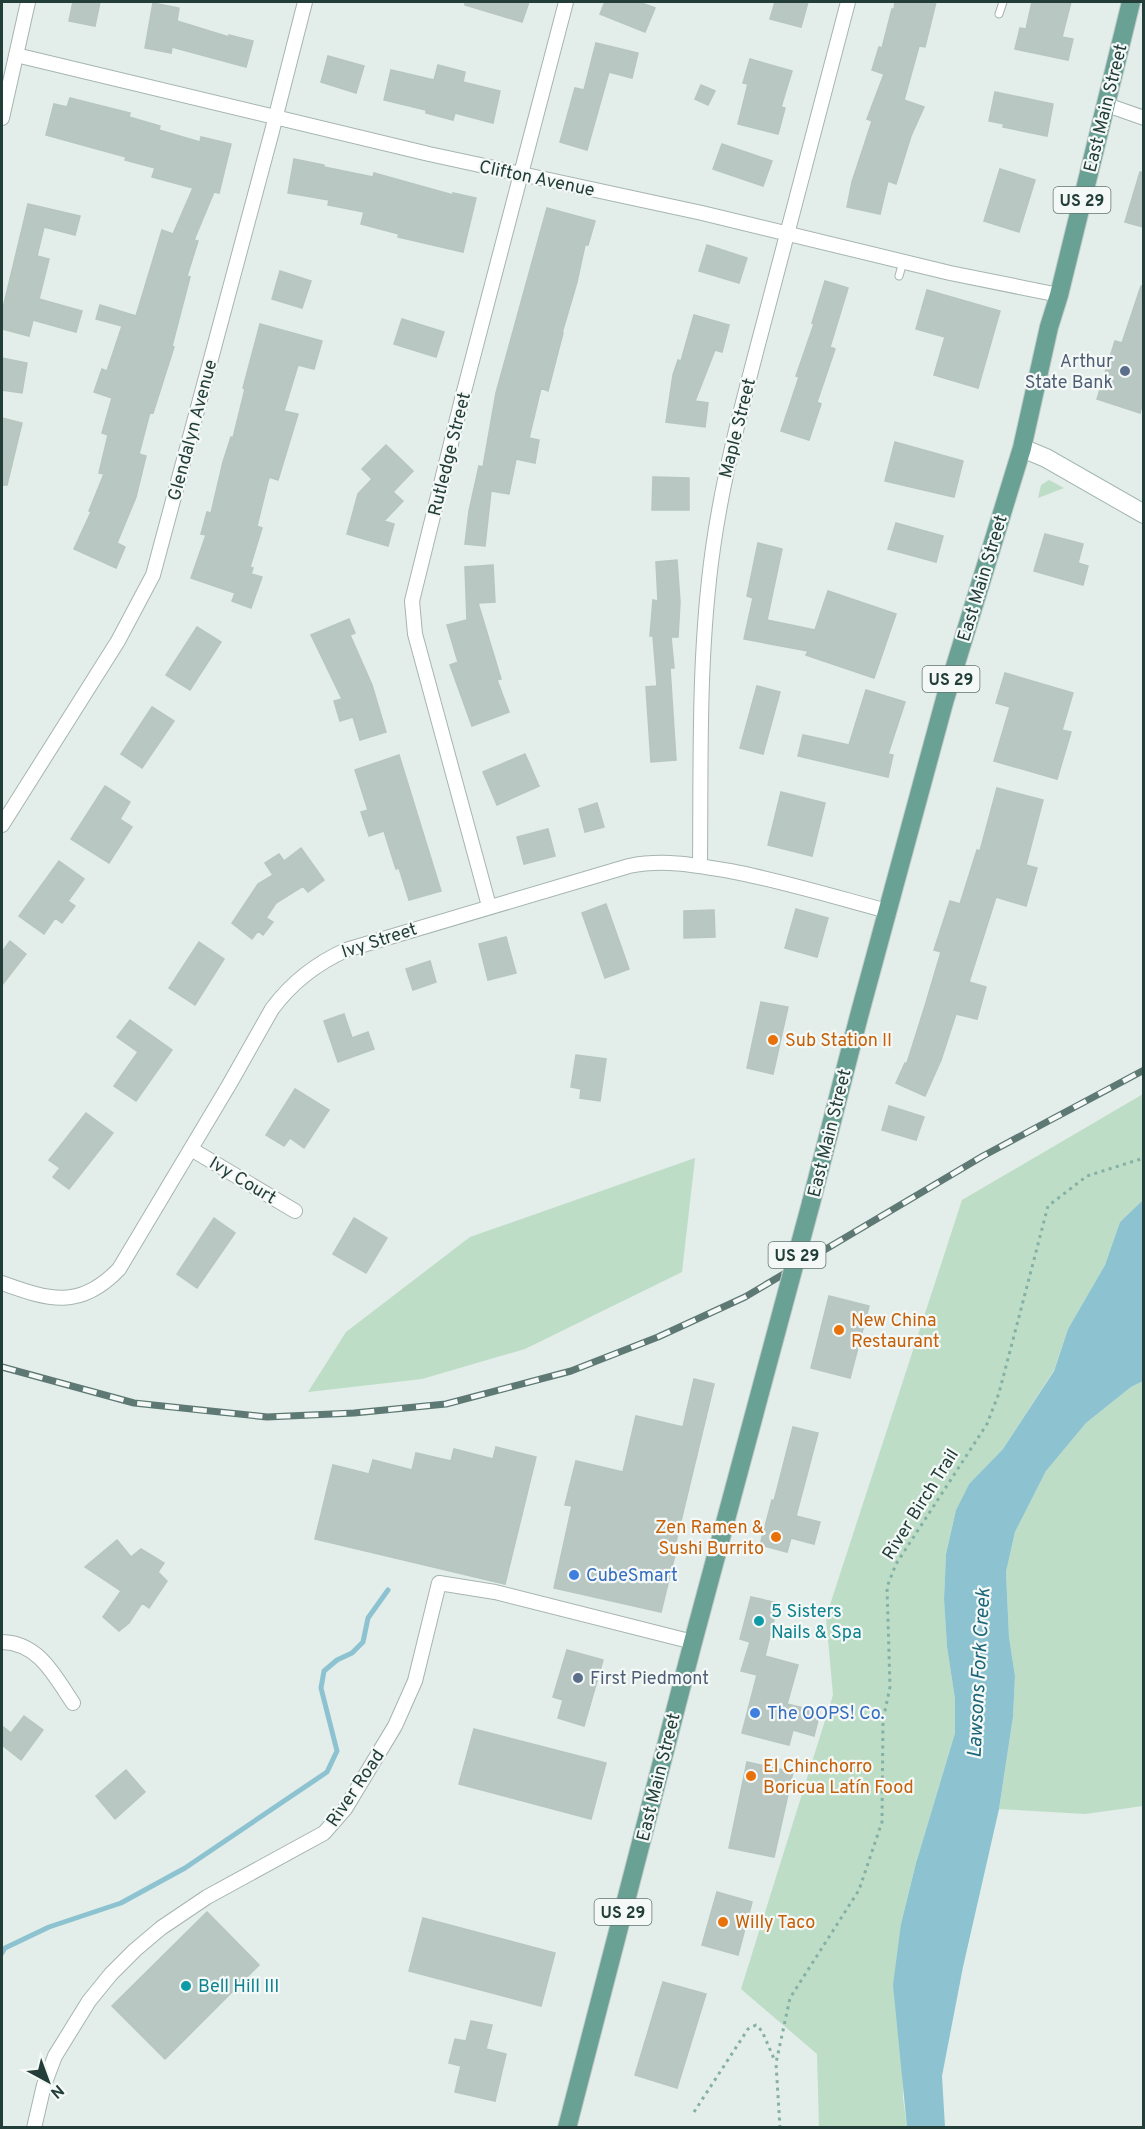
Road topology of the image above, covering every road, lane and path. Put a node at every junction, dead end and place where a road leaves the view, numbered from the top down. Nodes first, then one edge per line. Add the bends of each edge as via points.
1 (28, 2) edge
2 (305, 2) edge
3 (567, 2) edge
4 (848, 2) edge
5 (1003, 2) edge
6 (1131, 2) edge
7 (999, 14) dead end
8 (16, 55) junction
9 (1107, 105) junction
10 (276, 117) junction
11 (2, 118) edge
12 (1143, 118) edge
13 (522, 174) junction
14 (786, 234) junction
15 (903, 262) junction
16 (899, 276) dead end
17 (1059, 295) junction
18 (1022, 448) junction
19 (1143, 514) edge
20 (2, 825) edge
21 (700, 866) junction
22 (489, 906) junction
23 (887, 911) junction
24 (191, 1149) junction
25 (1143, 1158) edge
26 (295, 1211) dead end
27 (2, 1283) edge
28 (2, 1642) edge
29 (693, 1642) junction
30 (73, 1703) dead end
31 (776, 2062) junction
32 (694, 2112) dead end
33 (34, 2127) edge
34 (567, 2127) edge
35 (780, 2127) edge

1 - 8 street
2 - 10 street, Glendalyn Avenue
3 - 13 street, Rutledge Street
4 - 14 street, Maple Street
5 - 7 lane
6 - 9 main road, East Main Street / US 29
8 - 10 street, Clifton Avenue
8 - 11 street
9 - 12 street
9 - 17 main road, East Main Street / US 29
10 - 13 street, Clifton Avenue
10 - 20 street, Glendalyn Avenue via 153,574 118,640
13 - 14 street, Clifton Avenue
13 - 22 street, Rutledge Street via 412,601 415,634
14 - 15 street, Clifton Avenue
14 - 21 street, Maple Street via 733,440 713,547 702,656
15 - 16 lane
15 - 17 street, Clifton Avenue
17 - 18 main road, East Main Street / US 29
18 - 19 street
18 - 23 main road, East Main Street / US 29 via 945,699
21 - 22 street, Ivy Street via 664,862 629,866
21 - 23 street, Ivy Street via 781,881
22 - 24 street, Ivy Street via 346,950 304,974 272,1009
23 - 29 main road, East Main Street / US 29, bridge
24 - 26 street, Ivy Court
24 - 27 street, Ivy Street via 119,1269 96,1289 66,1299 50,1298
25 - 31 path, River Birch Trail via 1087,1176 1048,1206 999,1393 987,1424 896,1564 887,1587 890,1687 883,1720 882,1822 859,1890 790,1998
28 - 30 street via 12,1642 38,1654
29 - 33 street, River Road via 495,1592 439,1582 415,1681 395,1726 345,1809 324,1833 207,1897 161,1928 111,1974 55,2056
29 - 34 main road, East Main Street / US 29
31 - 32 path via 762,2031 756,2025 748,2029
31 - 35 path, River Birch Trail

